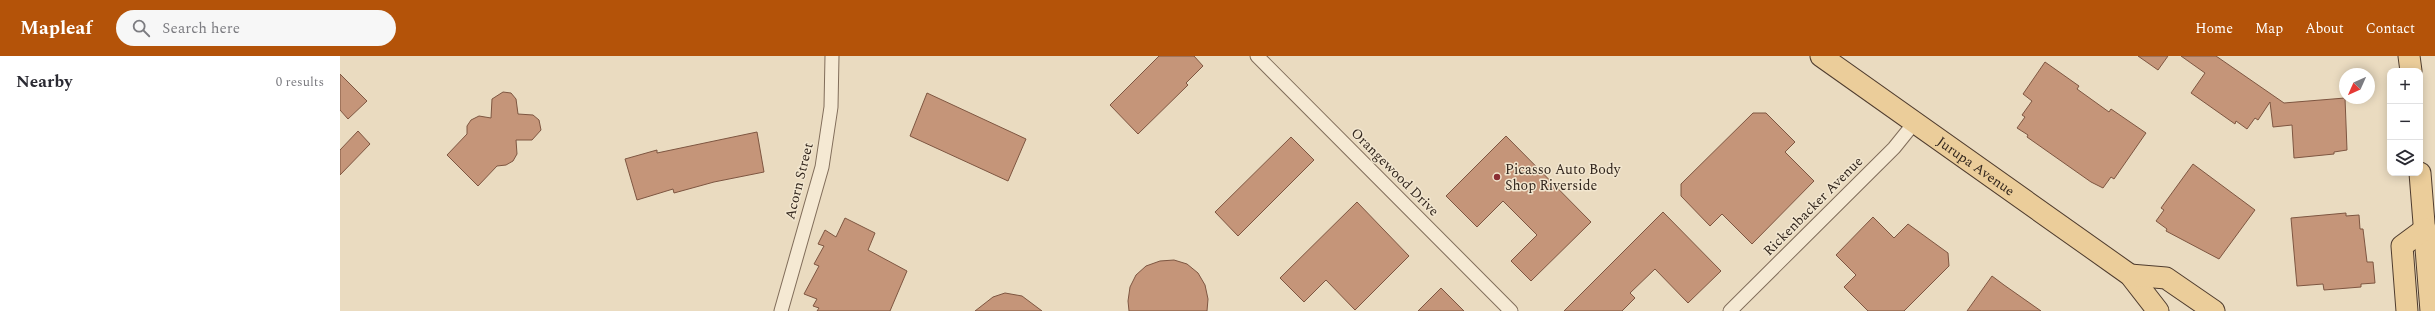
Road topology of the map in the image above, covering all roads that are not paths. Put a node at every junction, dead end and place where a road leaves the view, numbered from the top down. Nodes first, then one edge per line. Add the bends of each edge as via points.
1 (832, 56) edge
2 (1257, 56) edge
3 (1821, 56) edge
4 (2409, 56) edge
5 (2410, 68) edge
6 (1915, 122) junction
7 (2420, 176) edge
8 (2425, 229) junction
9 (2130, 275) junction
10 (781, 311) edge
11 (1511, 311) edge
12 (1730, 311) edge
13 (2158, 311) edge
14 (2214, 311) edge
15 (2407, 311) edge
16 (2431, 311) edge

1 - 10 street, Acorn Street via 831,107 822,166
2 - 11 street, Orangewood Drive
3 - 6 main road, Jurupa Avenue
4 - 5 main road
6 - 9 main road, Jurupa Avenue
6 - 12 street, Rickenbacker Avenue via 1894,148
7 - 8 main road
8 - 15 main road via 2402,246
8 - 16 main road
9 - 13 main road, Jurupa Avenue
9 - 14 main road via 2166,278

